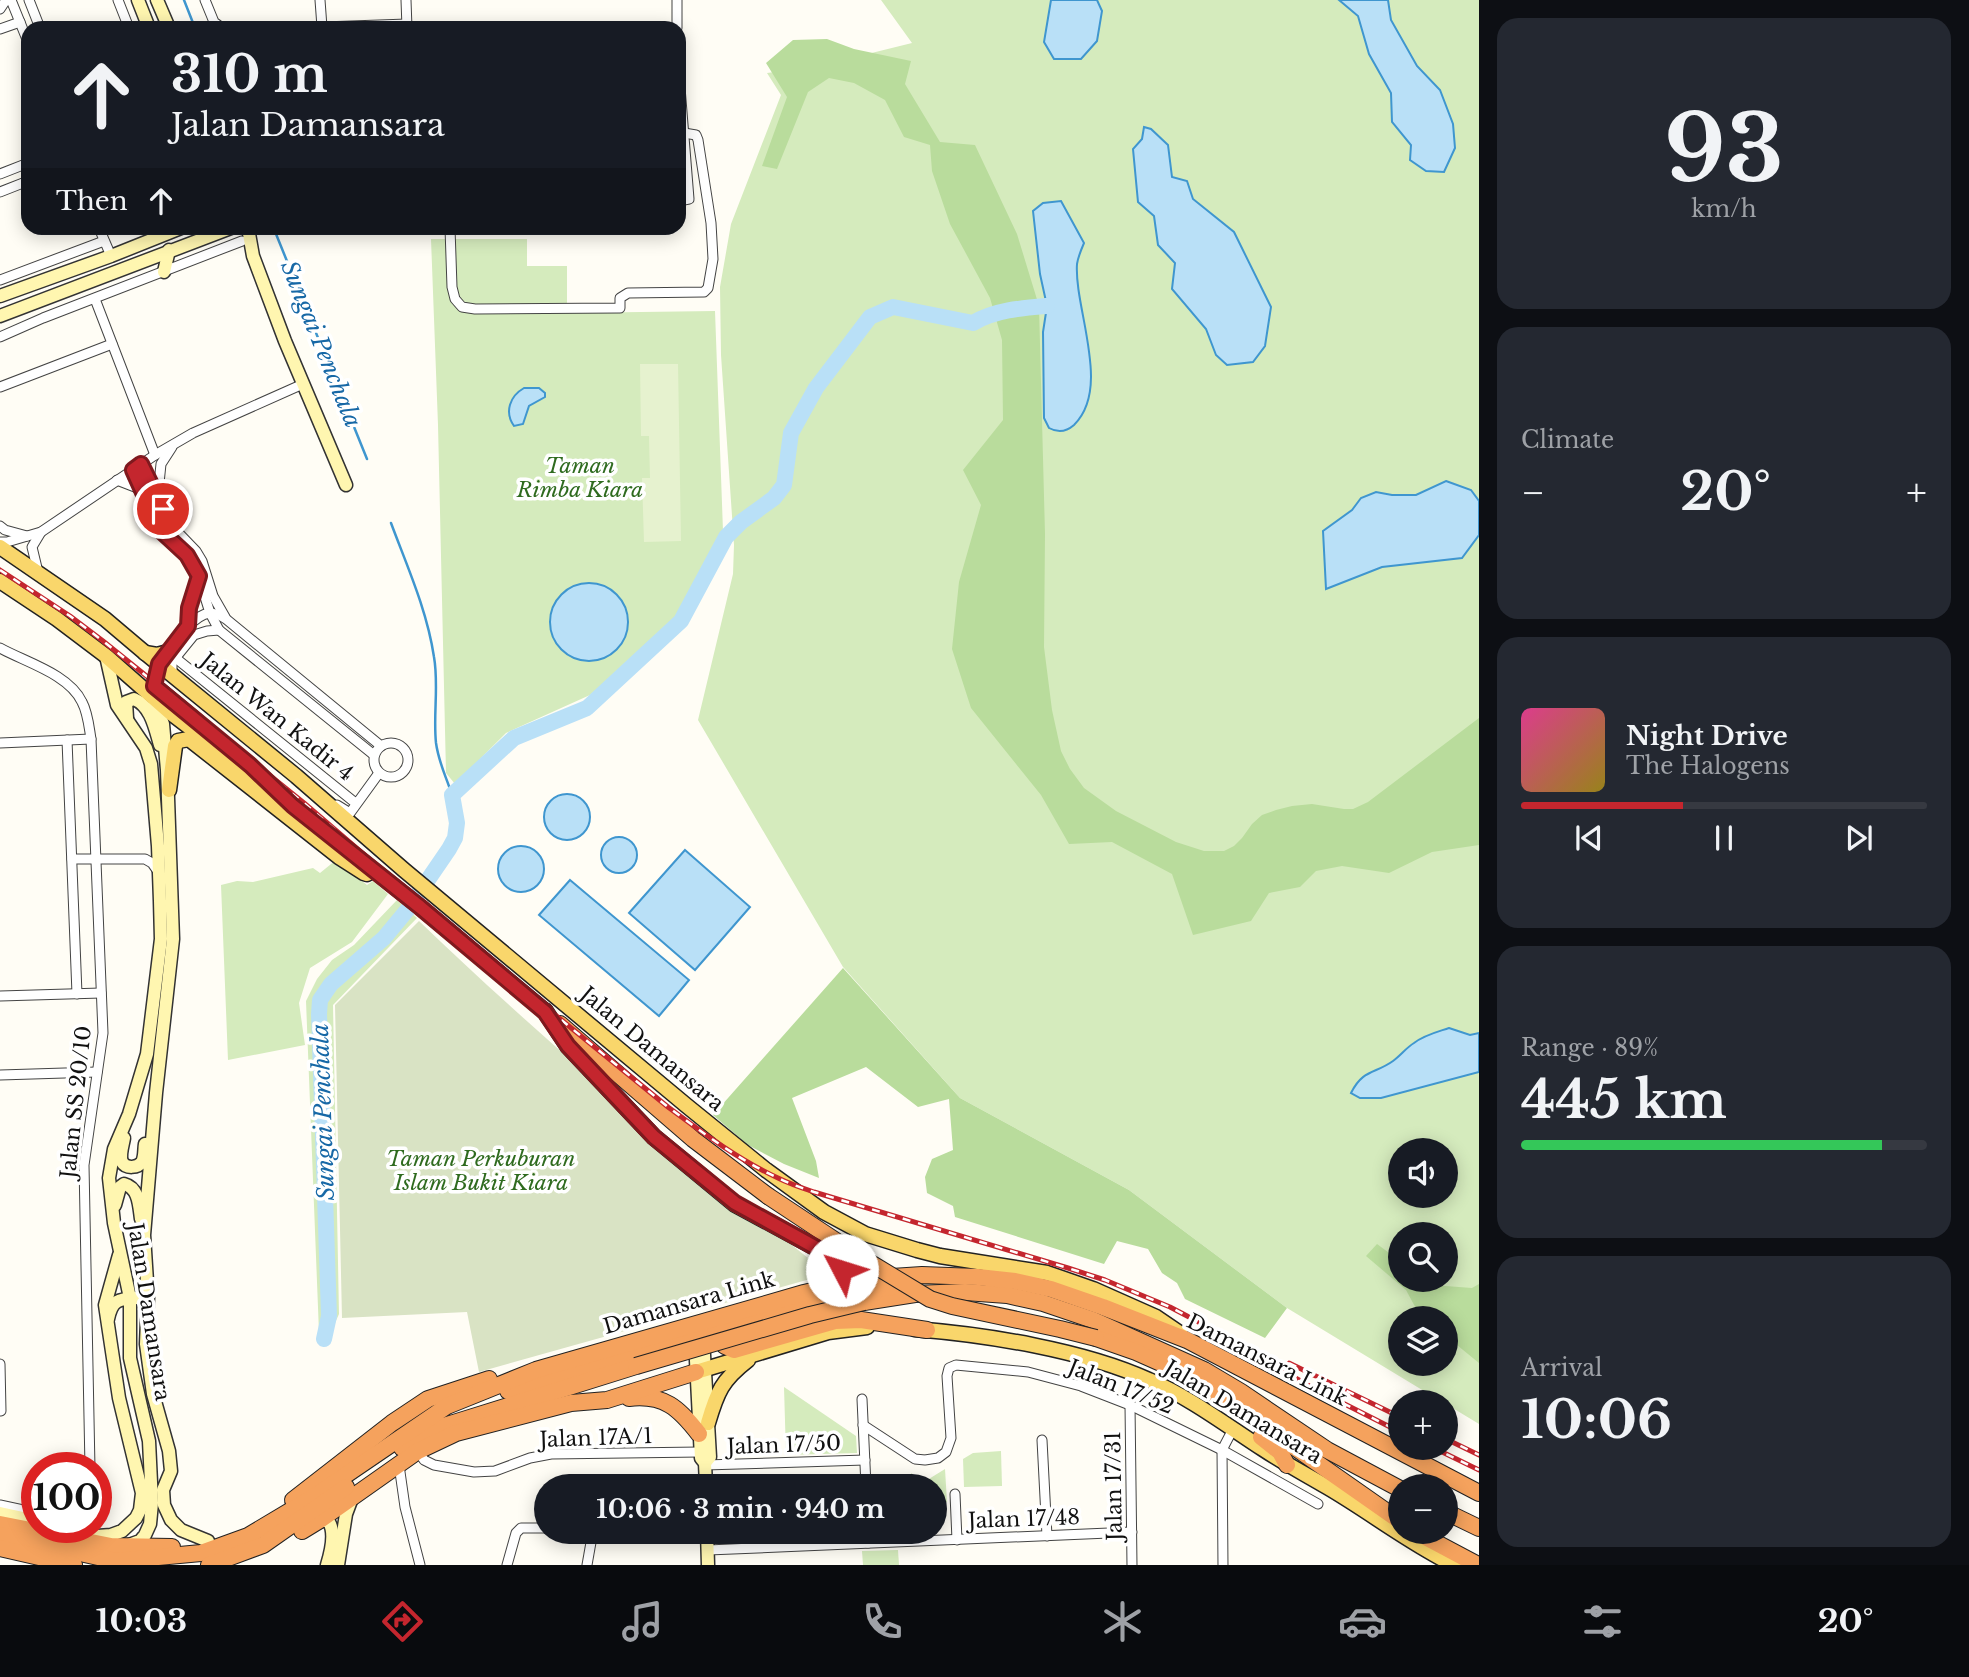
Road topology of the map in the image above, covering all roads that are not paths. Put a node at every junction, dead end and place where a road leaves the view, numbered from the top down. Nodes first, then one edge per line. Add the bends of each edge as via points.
1 (6, 0) edge
2 (12, 0) edge
3 (29, 0) edge
4 (118, 0) edge
5 (138, 0) edge
6 (157, 0) edge
7 (205, 0) edge
8 (320, 0) edge
9 (406, 0) edge
10 (677, 0) edge
11 (0, 9) edge
12 (37, 21) edge
13 (126, 21) edge
14 (146, 21) edge
15 (166, 21) edge
16 (214, 21) edge
17 (322, 21) edge
18 (407, 21) edge
19 (677, 21) edge
20 (20, 22) joint
21 (0, 29) edge
22 (686, 138) edge
23 (21, 166) edge
24 (686, 173) edge
25 (0, 174) edge
26 (21, 184) edge
27 (0, 192) edge
28 (686, 200) edge
29 (102, 235) edge
30 (164, 235) edge
31 (212, 235) edge
32 (237, 235) edge
33 (248, 235) edge
34 (450, 235) edge
35 (104, 241) junction
36 (242, 241) junction
37 (165, 252) junction
38 (111, 256) junction
39 (253, 256) junction
40 (164, 272) junction
41 (0, 280) edge
42 (0, 296) edge
43 (95, 299) junction
44 (24, 307) junction
45 (0, 316) edge
46 (43, 318) junction
47 (0, 337) edge
48 (112, 344) junction
49 (303, 384) junction
50 (0, 387) edge
51 (174, 444) junction
52 (155, 455) junction
53 (137, 467) junction
54 (117, 480) junction
55 (346, 485) dead end
56 (144, 492) junction
57 (157, 494) junction
58 (0, 526) edge
59 (41, 532) junction
60 (27, 536) junction
61 (0, 544) edge
62 (38, 572) junction
63 (199, 576) junction
64 (0, 581) edge
65 (210, 613) junction
66 (226, 619) junction
67 (188, 626) junction
68 (219, 630) junction
69 (0, 648) edge
70 (106, 656) junction
71 (168, 657) junction
72 (154, 692) junction
73 (172, 713) junction
74 (127, 718) junction
75 (92, 739) junction
76 (67, 740) junction
77 (0, 743) edge
78 (198, 746) junction
79 (381, 746) junction
80 (374, 755) junction
81 (167, 770) junction
82 (379, 773) junction
83 (169, 790) junction
84 (316, 794) junction
85 (357, 802) junction
86 (293, 806) junction
87 (158, 846) junction
88 (72, 859) junction
89 (96, 859) junction
90 (145, 859) junction
91 (159, 873) junction
92 (379, 875) junction
93 (101, 993) junction
94 (77, 994) junction
95 (0, 996) edge
96 (545, 1012) junction
97 (97, 1072) junction
98 (0, 1075) edge
99 (156, 1093) junction
100 (129, 1114) junction
101 (114, 1223) junction
102 (144, 1235) junction
103 (120, 1250) junction
104 (978, 1277) junction
105 (804, 1293) junction
106 (148, 1297) junction
107 (130, 1298) junction
108 (107, 1323) junction
109 (733, 1325) junction
110 (927, 1330) junction
111 (699, 1336) junction
112 (1187, 1340) junction
113 (653, 1349) junction
114 (757, 1353) junction
115 (0, 1364) edge
116 (536, 1370) junction
117 (701, 1371) junction
118 (1192, 1379) junction
119 (862, 1399) dead end
120 (607, 1400) junction
121 (571, 1403) junction
122 (1130, 1405) junction
123 (1, 1411) edge
124 (431, 1416) junction
125 (863, 1425) junction
126 (704, 1428) junction
127 (1233, 1429) junction
128 (1041, 1440) dead end
129 (149, 1441) junction
130 (1222, 1450) junction
131 (418, 1451) junction
132 (90, 1452) edge
133 (703, 1460) junction
134 (864, 1460) junction
135 (399, 1463) junction
136 (1287, 1465) junction
137 (705, 1474) edge
138 (865, 1474) edge
139 (1388, 1483) edge
140 (163, 1490) junction
141 (1479, 1493) edge
142 (955, 1494) dead end
143 (352, 1498) junction
144 (1318, 1504) dead end
145 (0, 1505) edge
146 (21, 1510) edge
147 (0, 1513) edge
148 (1388, 1513) edge
149 (21, 1518) edge
150 (1458, 1518) edge
151 (320, 1520) junction
152 (0, 1524) edge
153 (534, 1528) edge
154 (1479, 1528) edge
155 (1132, 1532) junction
156 (0, 1535) edge
157 (112, 1535) edge
158 (1046, 1536) junction
159 (957, 1539) junction
160 (947, 1540) edge
161 (208, 1541) junction
162 (591, 1544) edge
163 (708, 1544) edge
164 (868, 1544) edge
165 (1439, 1544) edge
166 (263, 1545) junction
167 (111, 1546) junction
168 (0, 1548) edge
169 (708, 1550) junction
170 (40, 1557) junction
171 (0, 1558) edge
172 (74, 1565) edge
173 (209, 1565) edge
174 (327, 1565) edge
175 (338, 1565) edge
176 (420, 1565) edge
177 (507, 1565) edge
178 (587, 1565) edge
179 (708, 1565) edge
180 (1132, 1565) edge
181 (1223, 1565) edge
182 (1454, 1565) edge
183 (1478, 1565) edge

1 - 11 street
2 - 20 street
3 - 12 street
4 - 13 street
5 - 14 main road
6 - 15 main road
7 - 16 street
8 - 17 street
9 - 18 street
10 - 19 street
20 - 21 street
22 - 34 street via 696,135 698,140 711,223 713,260 704,292 628,293 620,298 620,308 462,307 452,287
23 - 25 street
24 - 28 street
26 - 27 street
29 - 35 street
30 - 38 main road
31 - 37 main road
32 - 36 main road
33 - 39 main road
35 - 38 street
35 - 41 street
36 - 39 main road
36 - 40 street
37 - 38 main road via 125,260
37 - 40 main road
37 - 44 main road
38 - 42 main road
39 - 49 main road
40 - 43 street
43 - 46 street
43 - 48 street
44 - 45 main road
44 - 46 street
46 - 47 street
48 - 50 street
48 - 52 street
49 - 51 street
49 - 55 main road
51 - 52 street
51 - 57 street via 161,464
52 - 53 street
53 - 54 street
53 - 56 street
53 - 57 street
54 - 56 street
54 - 59 street
56 - 63 street via 160,530 187,555
57 - 66 street via 169,523 197,551
58 - 60 street
59 - 60 street
59 - 62 street via 32,547
60 - 61 street
61 - 62 main road, Jalan Damansara
62 - 71 main road, Jalan Damansara via 144,652
63 - 65 street
63 - 67 street
64 - 70 main road
65 - 66 street
65 - 67 street
65 - 68 street
66 - 79 street
67 - 71 street
68 - 71 street via 194,635
68 - 80 street
69 - 75 street, Jalan SS 20/10 via 52,674 76,692
70 - 72 main road
70 - 74 main road, Jalan Damansara via 117,705
71 - 72 main road
71 - 84 main road, Jalan Damansara via 178,681
71 - 85 street, Jalan Wan Kadir 4 via 178,660
72 - 73 main road
72 - 81 main road, Jalan Damansara via 163,724
72 - 86 main road via 250,765
73 - 78 main road
73 - 86 main road
74 - 81 main road via 126,702 139,701 154,725
74 - 87 main road, Jalan Damansara via 151,764
75 - 76 street
75 - 89 street, Jalan SS 20/10
76 - 77 street
76 - 88 street, Jalan SS 20/10
78 - 83 main road via 189,739 178,741
78 - 92 main road via 338,857 364,873
79 - 80 street
79 - 82 street via 401,747 408,761 400,775
80 - 82 street
81 - 83 main road, Jalan Damansara
82 - 85 street
83 - 99 main road, Jalan Damansara via 173,939
84 - 85 street via 350,813
84 - 112 main road, Jalan Damansara via 687,1106 824,1212 865,1234 917,1251 1048,1273 1156,1317
86 - 92 main road
87 - 90 street
87 - 91 main road, Jalan Damansara
88 - 89 street
88 - 94 street, Jalan SS 20/10
89 - 90 street
89 - 93 street, Jalan SS 20/10
90 - 91 street
91 - 100 main road, Jalan Damansara via 161,939 150,1040
92 - 96 main road
93 - 94 street
93 - 97 street, Jalan SS 20/10 via 103,1032
94 - 95 street
96 - 105 highway via 568,1046 654,1137 735,1203 841,1264 840,1275
96 - 118 highway, bridge via 768,1196 930,1299 1096,1338
97 - 98 street
97 - 132 street, Jalan SS 20/10 via 84,1165
99 - 100 main road via 143,1159 135,1167 122,1160
99 - 102 main road, Jalan Damansara
100 - 101 main road, Jalan Damansara via 110,1166
101 - 102 main road via 118,1191 124,1184 136,1193
101 - 103 main road, Jalan Damansara
102 - 106 main road, Jalan Damansara
103 - 107 main road, Jalan Damansara
103 - 108 main road via 105,1299
104 - 105 highway, Damansara Link via 862,1279
104 - 109 highway via 859,1291
104 - 112 highway, Damansara Link via 1051,1289
105 - 116 highway, Damansara Link
106 - 107 main road
106 - 140 main road, Jalan Damansara via 147,1356 171,1471
107 - 108 main road via 114,1303
107 - 129 main road, Jalan Damansara via 130,1358
108 - 157 main road via 142,1493 136,1518
109 - 110 highway via 723,1341 734,1350 835,1321 875,1321
109 - 111 highway
110 - 114 main road, Jalan Damansara via 859,1327
110 - 127 main road, Jalan Damansara via 1031,1346 1102,1363 1149,1379
111 - 113 highway
111 - 117 main road
112 - 141 highway, Damansara Link
113 - 121 highway via 666,1352 669,1362 664,1372
113 - 124 highway
114 - 117 main road, Jalan Damansara
114 - 126 main road via 724,1382
115 - 123 street
116 - 124 highway, Damansara Link
116 - 161 highway via 501,1375 428,1399 292,1500 257,1521
117 - 120 highway
117 - 126 main road
118 - 136 highway via 1197,1392 1272,1445
118 - 148 highway
119 - 125 street
120 - 121 highway
120 - 126 highway via 642,1396 663,1400
121 - 131 highway via 456,1433
122 - 125 street, Jalan 17/52 via 1082,1386 1028,1373 956,1365 949,1368 947,1376 951,1438 938,1458 915,1459
122 - 130 street, Jalan 17/52
122 - 155 street, Jalan 17/31
124 - 156 highway, Damansara Link via 304,1503 248,1536 201,1553 117,1561
125 - 134 street
126 - 133 main road
127 - 130 street
127 - 136 main road, Jalan Damansara
128 - 158 street
129 - 140 main road
129 - 167 main road, Jalan Damansara via 149,1524 140,1541
130 - 144 street, Jalan 17/52
130 - 181 street
131 - 133 street, Jalan 17A/1 via 433,1465 474,1472 495,1471 551,1454
131 - 135 highway
133 - 134 street, Jalan 17/50
133 - 137 main road
134 - 138 street
135 - 143 highway
135 - 176 street
136 - 182 main road, Jalan Damansara
139 - 166 highway, Damansara Link, bridge via 1326,1450 1204,1370 1093,1320 1007,1295 915,1294 810,1315 444,1426 381,1461
140 - 161 main road, Jalan Damansara via 171,1520 181,1530
142 - 159 street
143 - 151 highway
143 - 175 main road
145 - 146 street
147 - 149 main road
150 - 154 highway
151 - 166 highway
151 - 174 main road via 332,1527
152 - 167 highway
153 - 177 street via 516,1533
155 - 158 street, Jalan 17/48
155 - 180 street, Jalan 17/31
158 - 159 street, Jalan 17/48
159 - 160 street, Jalan 17/48
161 - 167 highway via 173,1547
162 - 178 street
163 - 169 main road
164 - 169 street, Jalan 17/48
165 - 183 highway
166 - 173 highway, Damansara Link
168 - 170 highway
169 - 179 main road
170 - 171 highway
170 - 172 highway

